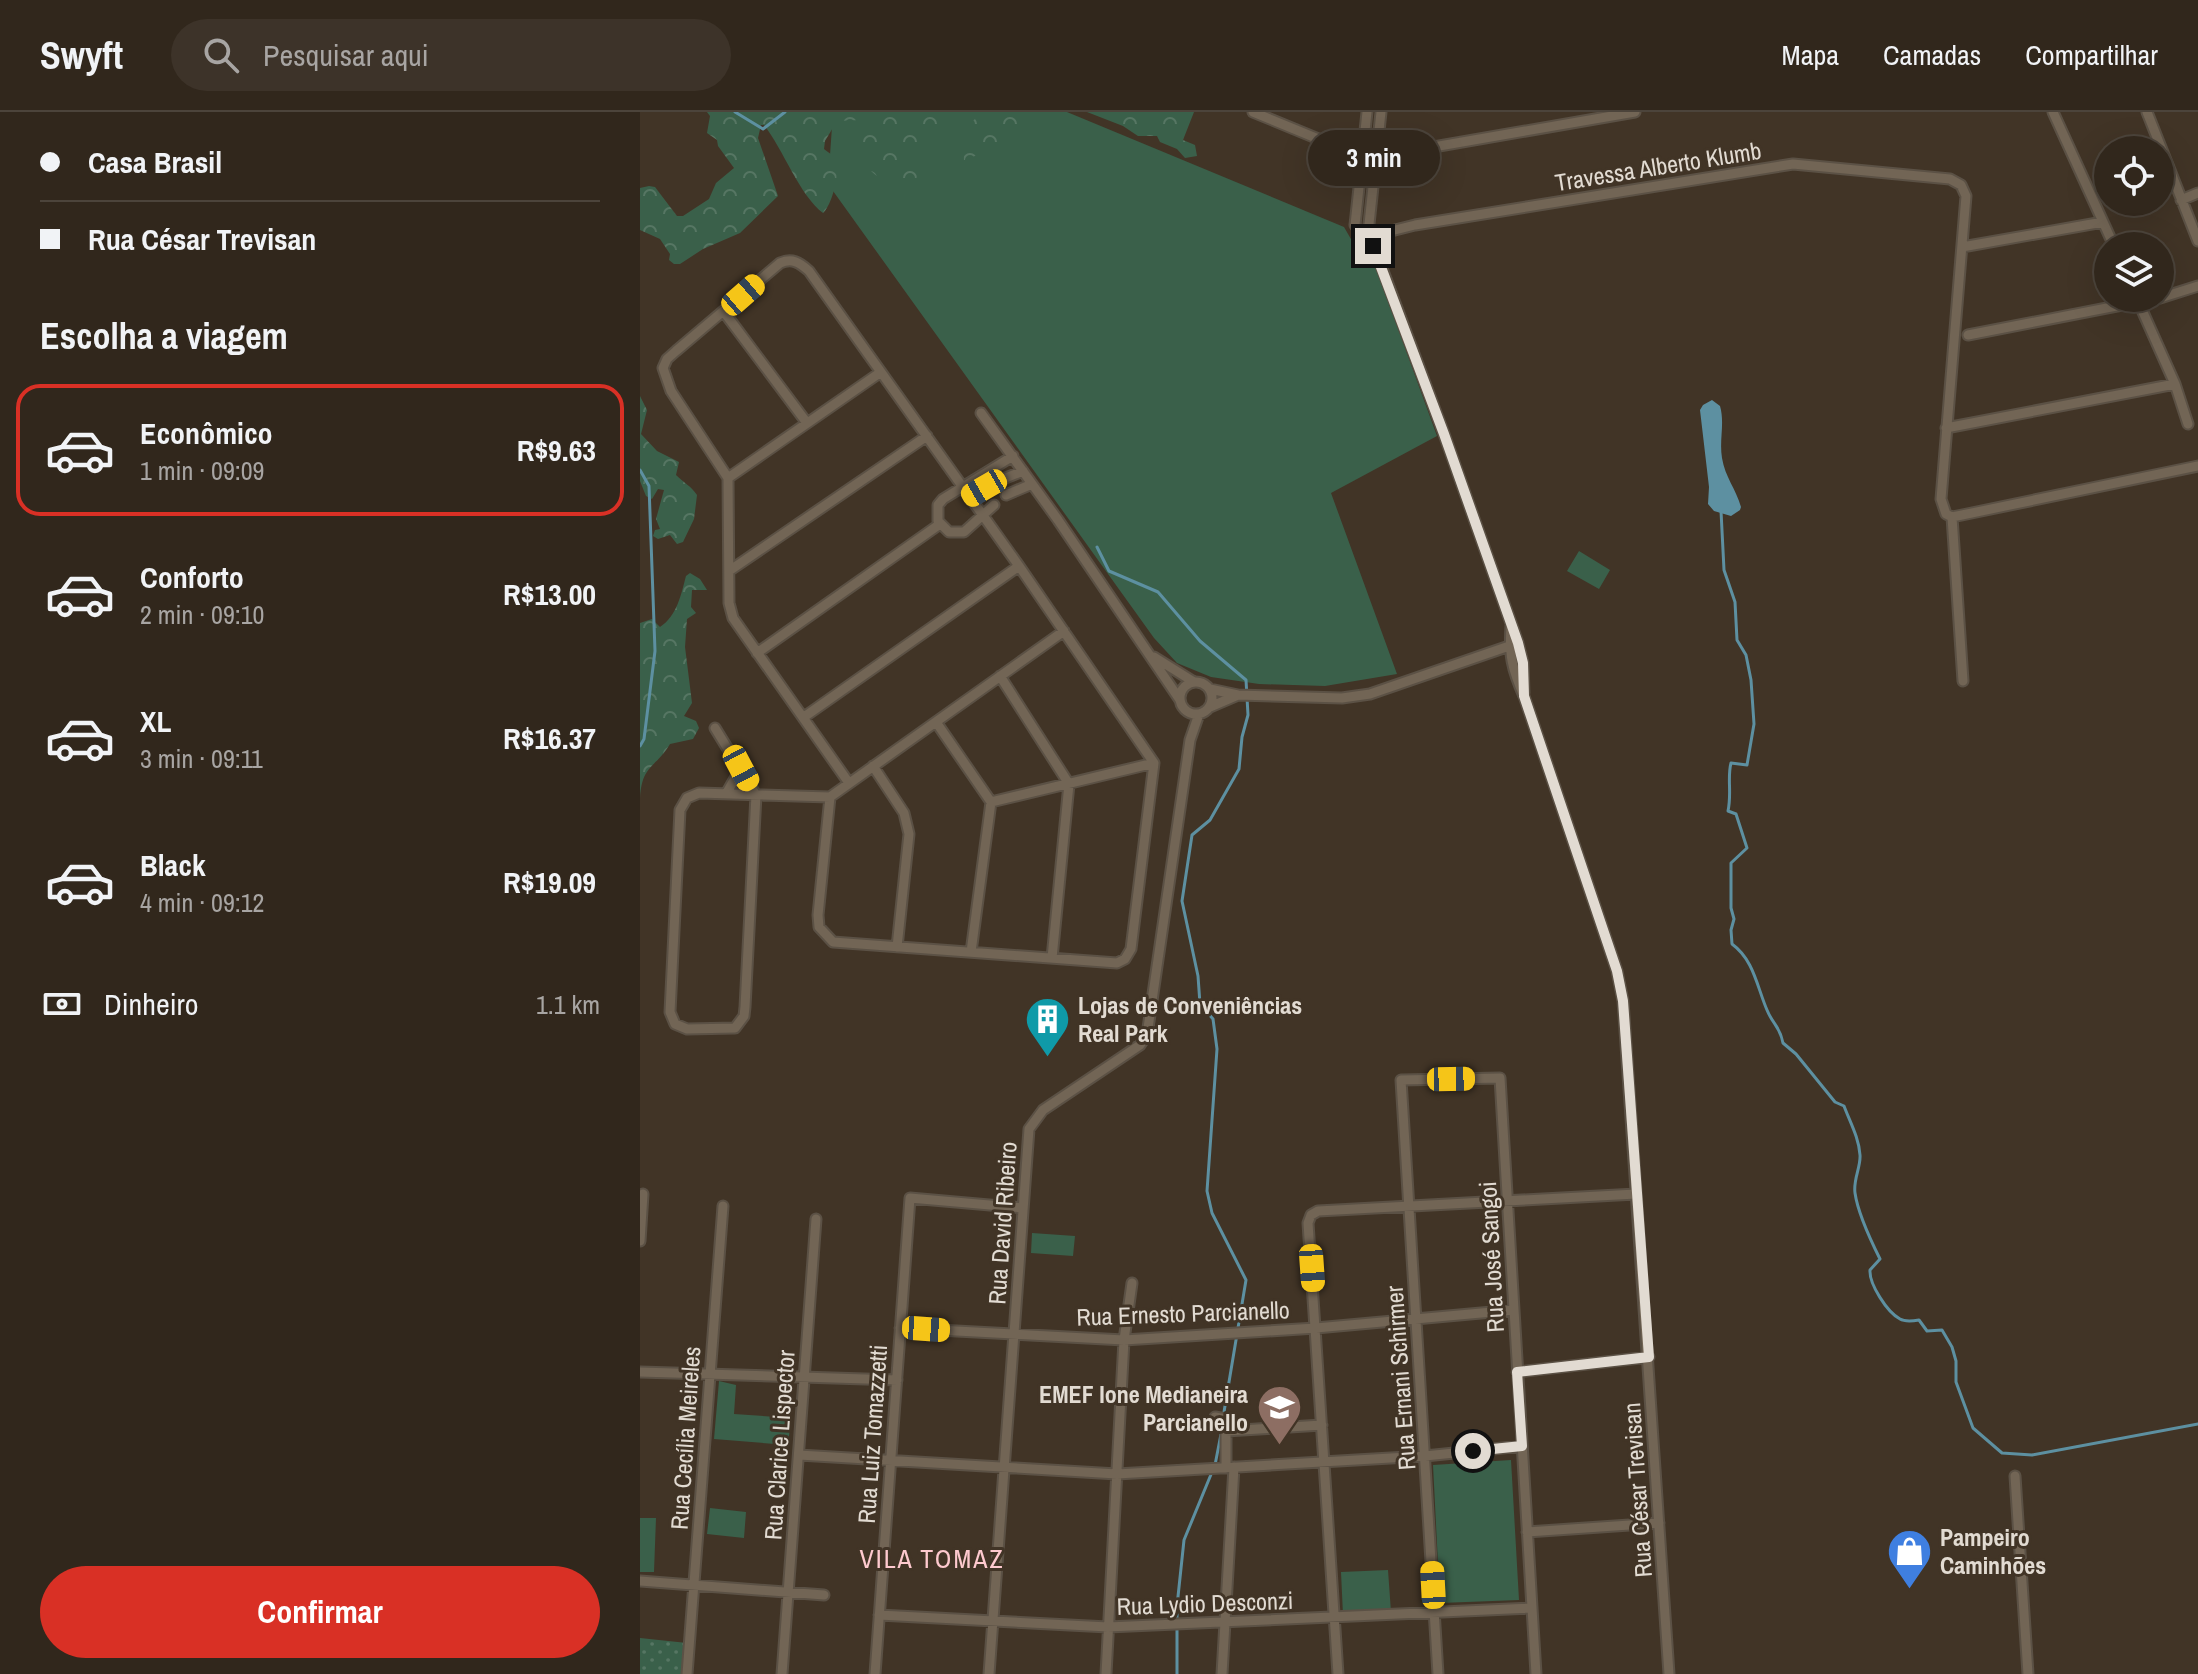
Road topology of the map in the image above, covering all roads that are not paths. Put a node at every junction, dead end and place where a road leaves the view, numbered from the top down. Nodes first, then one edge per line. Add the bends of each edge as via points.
1 (1253, 112) edge
2 (1367, 112) edge
3 (1381, 112) edge
4 (1635, 112) edge
5 (2053, 112) edge
6 (2147, 112) edge
7 (1362, 155) junction
8 (1376, 157) junction
9 (2198, 193) edge
10 (2181, 200) junction
11 (2103, 222) junction
12 (2108, 232) edge
13 (1369, 240) junction
14 (2198, 241) edge
15 (1962, 247) junction
16 (2198, 286) edge
17 (2174, 293) edge
18 (2094, 309) edge
19 (724, 312) junction
20 (2143, 312) edge
21 (1968, 335) dead end
22 (881, 372) junction
23 (2175, 384) junction
24 (981, 413) dead end
25 (807, 423) junction
26 (2188, 424) dead end
27 (1946, 428) junction
28 (927, 436) junction
29 (1013, 456) junction
30 (2198, 466) edge
31 (1023, 471) junction
32 (728, 478) junction
33 (1000, 481) tunnel mouth
34 (1032, 484) junction
35 (963, 486) junction
36 (985, 490) tunnel mouth
37 (1006, 495) tunnel mouth
38 (971, 498) junction
39 (994, 505) tunnel mouth
40 (983, 516) junction
41 (1952, 517) junction
42 (940, 524) junction
43 (1019, 566) junction
44 (729, 571) junction
45 (1064, 631) junction
46 (1514, 645) junction
47 (757, 653) junction
48 (1151, 655) junction
49 (1000, 676) junction
50 (1963, 681) dead end
51 (1194, 682) junction
52 (1210, 689) junction
53 (1238, 695) junction
54 (1180, 700) junction
55 (1210, 707) junction
56 (1186, 711) junction
57 (1199, 714) junction
58 (804, 717) junction
59 (936, 722) junction
60 (715, 728) dead end
61 (1190, 740) junction
62 (1154, 763) junction
63 (873, 766) junction
64 (741, 768) junction
65 (849, 783) junction
66 (1069, 784) junction
67 (726, 794) junction
68 (756, 795) junction
69 (830, 797) junction
70 (991, 802) junction
71 (897, 947) junction
72 (971, 952) junction
73 (1052, 958) junction
74 (1500, 1078) joint
75 (643, 1194) dead end
76 (1636, 1194) junction
77 (1508, 1201) junction
78 (723, 1206) dead end
79 (1409, 1206) junction
80 (1023, 1208) junction
81 (816, 1219) dead end
82 (640, 1241) edge
83 (1132, 1283) dead end
84 (1514, 1310) junction
85 (1416, 1319) junction
86 (900, 1328) junction
87 (1316, 1328) junction
88 (1014, 1335) junction
89 (1124, 1340) junction
90 (1649, 1357) junction
91 (640, 1372) edge
92 (1517, 1372) junction
93 (710, 1374) junction
94 (804, 1377) junction
95 (897, 1380) junction
96 (1215, 1417) dead end
97 (1322, 1425) junction
98 (1226, 1431) junction
99 (1522, 1446) junction
100 (799, 1455) junction
101 (1425, 1456) junction
102 (891, 1460) junction
103 (1324, 1462) junction
104 (1004, 1467) junction
105 (1230, 1468) junction
106 (1117, 1474) junction
107 (2015, 1476) dead end
108 (1659, 1523) junction
109 (1527, 1532) junction
110 (640, 1581) edge
111 (694, 1587) junction
112 (788, 1593) junction
113 (824, 1595) dead end
114 (1532, 1608) junction
115 (1434, 1612) junction
116 (879, 1615) junction
117 (1335, 1618) junction
118 (993, 1622) junction
119 (1225, 1624) junction
120 (1108, 1627) junction
121 (687, 1674) edge
122 (782, 1674) edge
123 (875, 1674) edge
124 (989, 1674) edge
125 (1106, 1674) edge
126 (1222, 1674) edge
127 (1338, 1674) edge
128 (1438, 1674) edge
129 (1536, 1674) edge
130 (1669, 1674) edge
131 (2028, 1674) edge

1 - 7 street
2 - 7 street
3 - 8 street
4 - 8 street
5 - 11 street
6 - 10 street
7 - 8 street
7 - 13 street via 1355,225
8 - 13 street
9 - 10 street
10 - 14 street
11 - 12 street
11 - 15 street
13 - 15 street, Travessa Alberto Klumb via 1415,225 1793,164 1950,179 1966,196
13 - 46 street, Rua César Trevisan via 1444,434
15 - 27 street
16 - 17 street
18 - 21 street
19 - 22 street via 780,263 795,260 809,271
19 - 25 street
19 - 32 street via 663,368 671,391
20 - 23 street
22 - 25 street
22 - 28 street
23 - 26 street
23 - 27 street
24 - 29 street
25 - 32 street
27 - 41 street via 1941,499 1942,509
28 - 35 street
28 - 44 street
29 - 31 street
29 - 35 street
30 - 41 street
31 - 33 street
31 - 34 street
32 - 44 street
34 - 37 street
34 - 48 street
35 - 38 street
35 - 42 street via 938,505
36 - 38 street
38 - 40 street
39 - 40 street
40 - 42 street via 964,532 949,532
40 - 43 street
41 - 50 street
42 - 47 street
43 - 45 street
43 - 58 street
44 - 47 street via 733,618
45 - 49 street
45 - 62 street
46 - 53 street via 1370,694
46 - 76 street, Rua César Trevisan via 1511,665 1619,980
47 - 58 street
48 - 51 street
48 - 54 street
49 - 59 street
49 - 66 street
51 - 52 street
51 - 54 street via 1184,687
52 - 53 street
52 - 55 street
53 - 55 street
54 - 56 street
55 - 57 street
56 - 57 street
56 - 61 street, Rua David Ribeiro
57 - 61 street, Rua David Ribeiro
58 - 65 street
59 - 63 street
59 - 70 street
60 - 64 street
61 - 80 street, Rua David Ribeiro via 1147,1035 1035,1118 1029,1129
62 - 66 street
62 - 73 street via 1131,949 1117,963
63 - 65 street
63 - 71 street via 908,821
64 - 67 street
64 - 68 street
65 - 69 street
66 - 70 street
66 - 73 street
67 - 68 street
67 - 68 street via 692,794 680,810 670,1012 675,1024 687,1029 735,1028 744,1016
68 - 69 street
69 - 71 street via 819,927 833,942
70 - 72 street
71 - 72 street
72 - 73 street
74 - 77 street, Rua José Sangoi
74 - 79 street, Rua Ernani Schirmer via 1401,1080
75 - 82 street
76 - 77 street
76 - 90 street, Rua César Trevisan
77 - 79 street
77 - 84 street, Rua José Sangoi
78 - 93 street, Rua Cecília Meireles
79 - 85 street, Rua Ernani Schirmer
79 - 87 street via 1311,1215
80 - 86 street, Rua Luiz Tomazzetti via 910,1198
80 - 88 street, Rua David Ribeiro
81 - 94 street, Rua Clarice Lispector
83 - 89 street
84 - 85 street, Rua Ernesto Parcianello
84 - 92 street, Rua José Sangoi
85 - 87 street, Rua Ernesto Parcianello
85 - 101 street, Rua Ernani Schirmer
86 - 88 street, Rua Ernesto Parcianello
86 - 95 street, Rua Luiz Tomazzetti
87 - 89 street, Rua Ernesto Parcianello
87 - 97 street
88 - 89 street, Rua Ernesto Parcianello
88 - 104 street, Rua David Ribeiro
89 - 106 street
90 - 92 street
90 - 108 street, Rua César Trevisan
91 - 93 street
92 - 99 street, Rua José Sangoi
93 - 94 street
93 - 111 street, Rua Cecília Meireles
94 - 95 street
94 - 100 street, Rua Clarice Lispector
95 - 102 street, Rua Luiz Tomazzetti
96 - 98 street via 1226,1419
97 - 98 street
97 - 103 street
98 - 105 street
99 - 101 street
99 - 109 street, Rua José Sangoi
100 - 102 street
100 - 112 street, Rua Clarice Lispector
101 - 103 street
101 - 115 street, Rua Ernani Schirmer
102 - 104 street
102 - 116 street, Rua Luiz Tomazzetti
103 - 105 street
103 - 117 street
104 - 106 street
104 - 118 street, Rua David Ribeiro
105 - 106 street
105 - 119 street
106 - 120 street
107 - 131 street
108 - 109 street
108 - 130 street, Rua César Trevisan
109 - 114 street, Rua José Sangoi
110 - 111 street
111 - 112 street
111 - 121 street, Rua Cecília Meireles
112 - 113 street
112 - 122 street, Rua Clarice Lispector
114 - 115 street, Rua Lydio Desconzi
114 - 129 street, Rua José Sangoi
115 - 117 street, Rua Lydio Desconzi
115 - 128 street, Rua Ernani Schirmer
116 - 118 street, Rua Lydio Desconzi
116 - 123 street, Rua Luiz Tomazzetti
117 - 119 street, Rua Lydio Desconzi
117 - 127 street
118 - 120 street, Rua Lydio Desconzi
118 - 124 street, Rua David Ribeiro
119 - 120 street, Rua Lydio Desconzi
119 - 126 street
120 - 125 street

